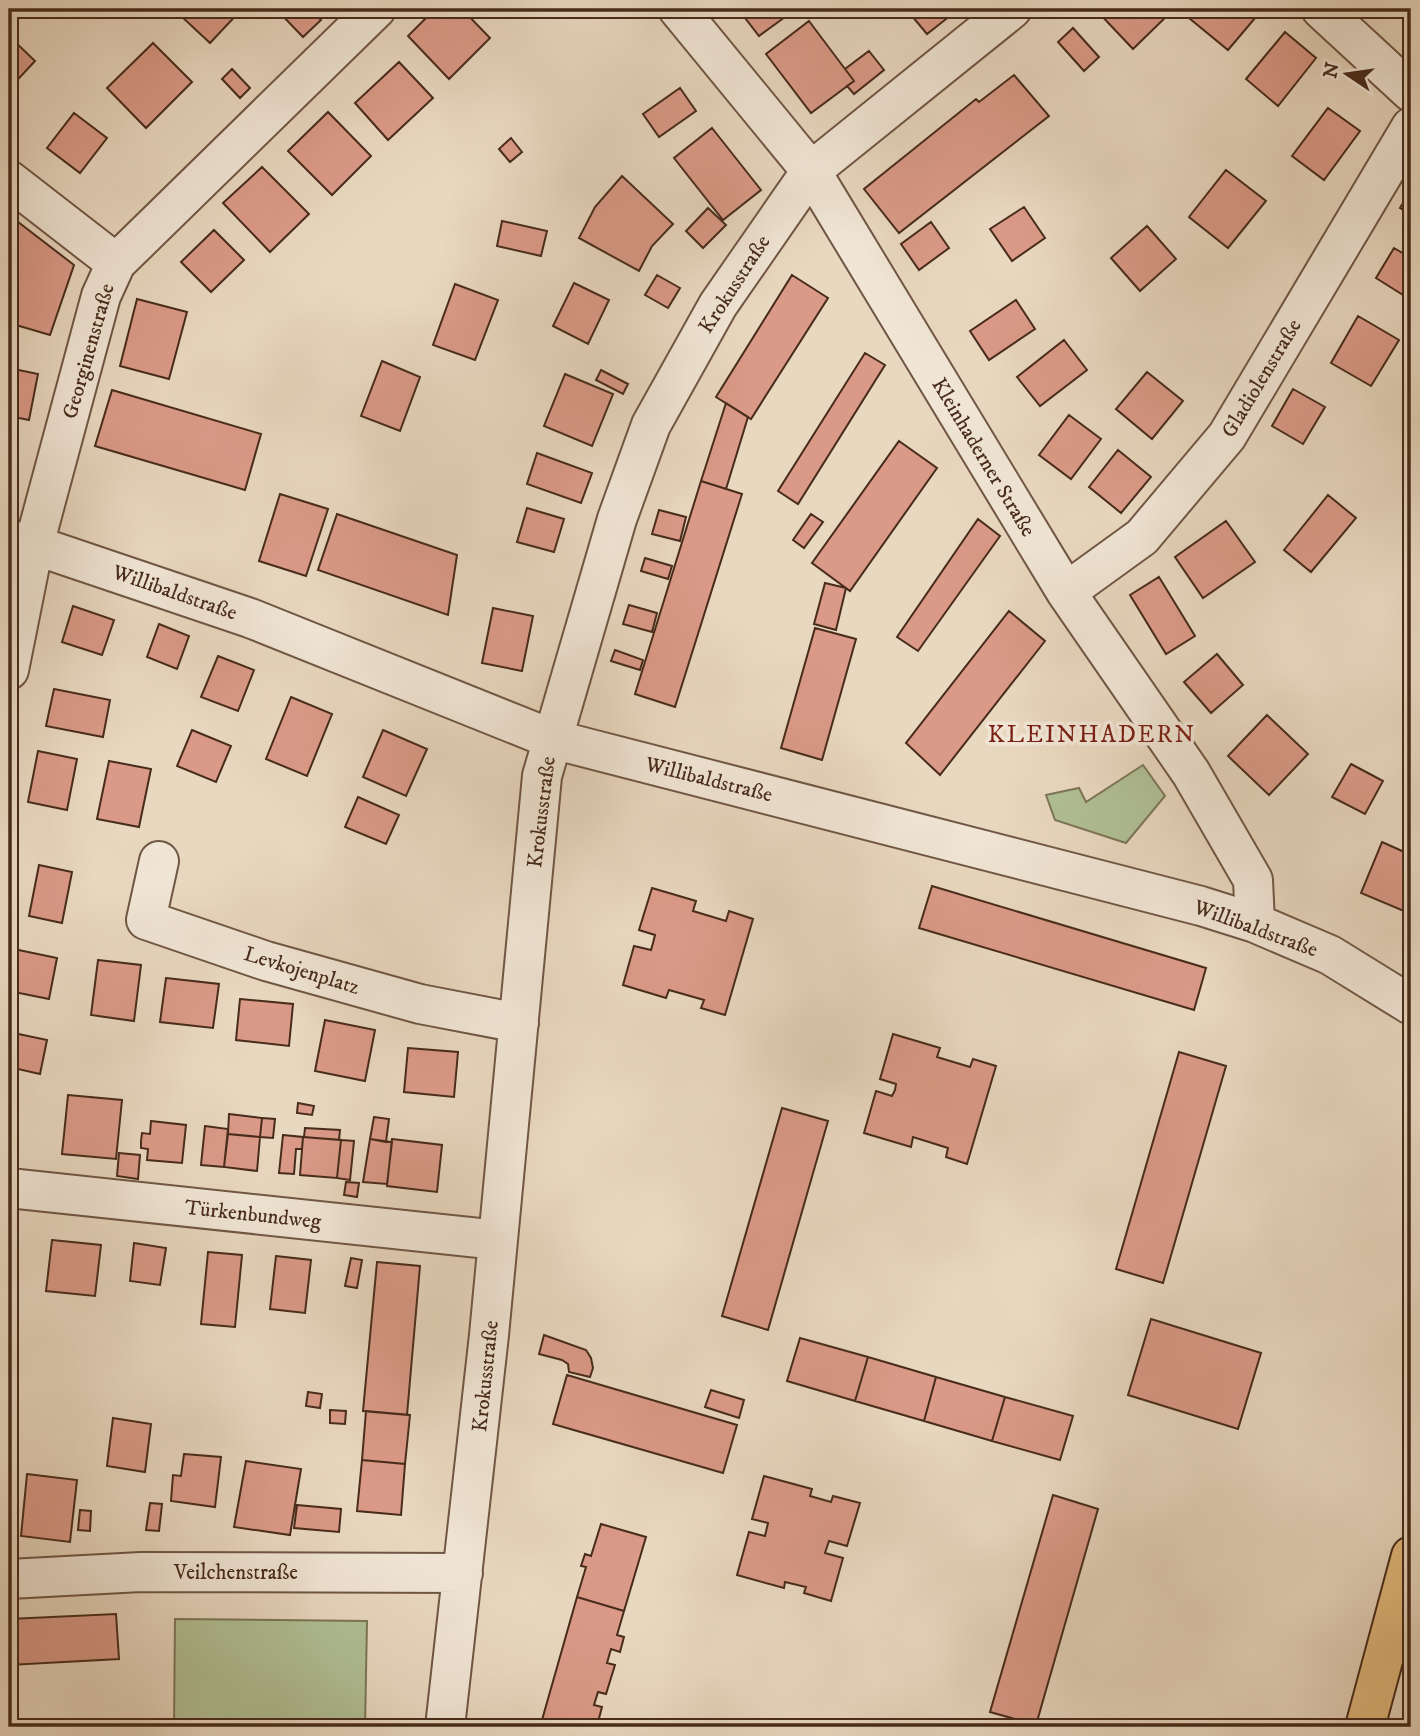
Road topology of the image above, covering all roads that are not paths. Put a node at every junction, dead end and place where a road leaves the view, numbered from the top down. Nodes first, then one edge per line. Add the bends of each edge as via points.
1 (376, 9) edge
2 (678, 9) edge
3 (1012, 9) edge
4 (1321, 9) edge
5 (1411, 92) edge
6 (1411, 127) edge
7 (811, 171) junction
8 (9, 180) edge
9 (116, 263) junction
10 (21, 542) edge
11 (1066, 592) junction
12 (9, 670) edge
13 (552, 739) junction
14 (159, 861) dead end
15 (1255, 923) junction
16 (1411, 1005) edge
17 (519, 1023) junction
18 (9, 1188) edge
19 (498, 1240) junction
20 (1411, 1556) edge
21 (463, 1573) junction
22 (9, 1578) edge
23 (445, 1727) edge
24 (1365, 1727) edge

1 - 9 street, Georginenstraße
2 - 7 street, Kleinhaderner Straße
3 - 7 street, Krokusstraße
4 - 5 street
6 - 11 street, Gladiolenstraße via 1227,436 1142,537
7 - 11 street, Kleinhaderner Straße
7 - 13 street, Krokusstraße via 718,305 651,425 617,519
8 - 9 street
9 - 10 street, Georginenstraße via 100,296
10 - 12 street, Georginenstraße
10 - 13 street, Willibaldstraße via 250,618
11 - 15 street, Kleinhaderner Straße via 1191,773 1253,880
13 - 15 street, Willibaldstraße
13 - 17 street, Krokusstraße via 542,776
14 - 17 street, Levkojenplatz via 146,920 266,961 419,1004
15 - 16 street, Willibaldstraße via 1329,955
17 - 19 street, Krokusstraße
18 - 19 street, Türkenbundweg
19 - 21 street, Krokusstraße
20 - 24 highway
21 - 22 street, Veilchenstraße via 141,1572
21 - 23 street, Krokusstraße

